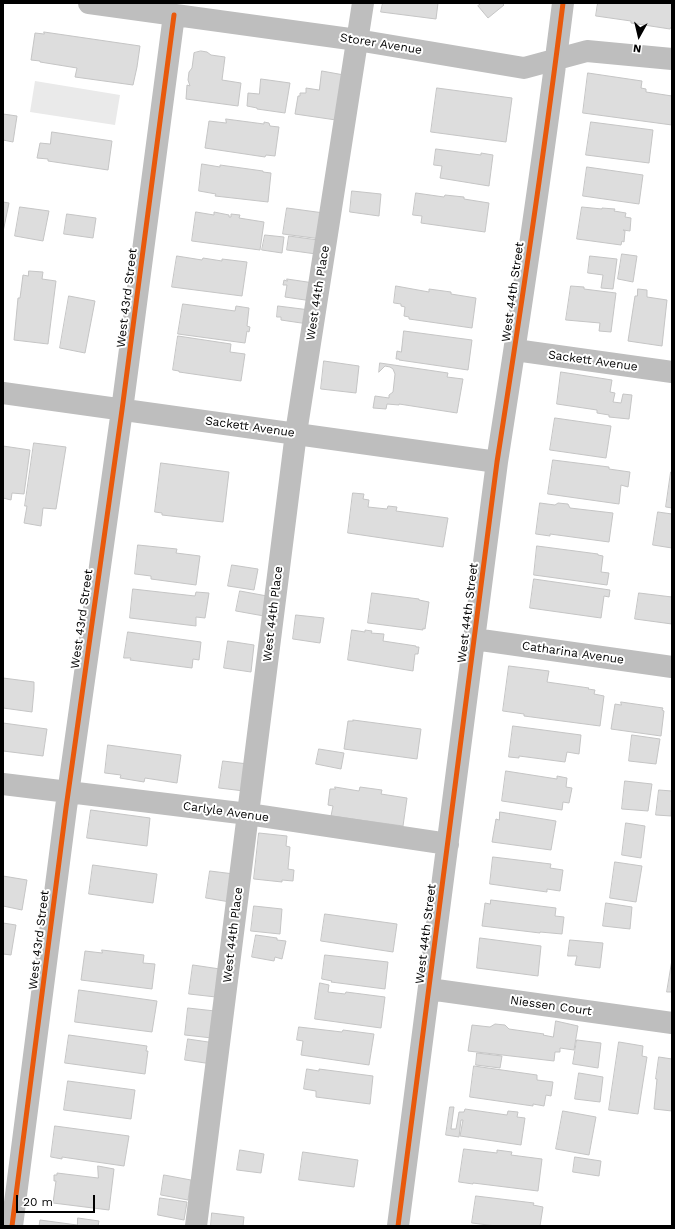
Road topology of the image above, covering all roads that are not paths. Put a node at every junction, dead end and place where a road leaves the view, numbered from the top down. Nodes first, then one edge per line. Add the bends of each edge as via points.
1 (89, 3) edge
2 (363, 3) edge
3 (563, 3) edge
4 (174, 15) junction
5 (357, 40) junction
6 (556, 59) junction
7 (672, 59) edge
8 (515, 350) junction
9 (672, 372) edge
10 (3, 393) edge
11 (122, 410) junction
12 (296, 433) junction
13 (497, 462) junction
14 (474, 639) junction
15 (672, 667) edge
16 (3, 784) edge
17 (68, 791) junction
18 (248, 814) junction
19 (448, 844) junction
20 (429, 989) junction
21 (672, 1023) edge
22 (11, 1171) edge
23 (12, 1226) edge
24 (196, 1226) edge
25 (398, 1226) edge

1 - 4 street, Storer Avenue
2 - 5 street, West 44th Place
3 - 6 street, West 44th Street
4 - 5 street, Storer Avenue
4 - 11 street, West 43rd Street
5 - 6 street, Storer Avenue via 524,68
5 - 12 street, West 44th Place
6 - 7 street, Storer Avenue via 587,51
6 - 8 street, West 44th Street
8 - 9 street, Sackett Avenue
8 - 13 street, West 44th Street
10 - 11 street, Sackett Avenue
11 - 12 street, Sackett Avenue
11 - 17 street, West 43rd Street
12 - 13 street, Sackett Avenue
12 - 18 street, West 44th Place
13 - 14 street, West 44th Street
14 - 15 street, Catharina Avenue
14 - 19 street, West 44th Street
16 - 17 street, Carlyle Avenue
17 - 18 street, Carlyle Avenue
17 - 22 street, West 43rd Street
18 - 19 street, Carlyle Avenue
18 - 24 street, West 44th Place
19 - 20 street, West 44th Street
20 - 21 street, Niessen Court
20 - 25 street, West 44th Street
22 - 23 street, West 43rd Street

